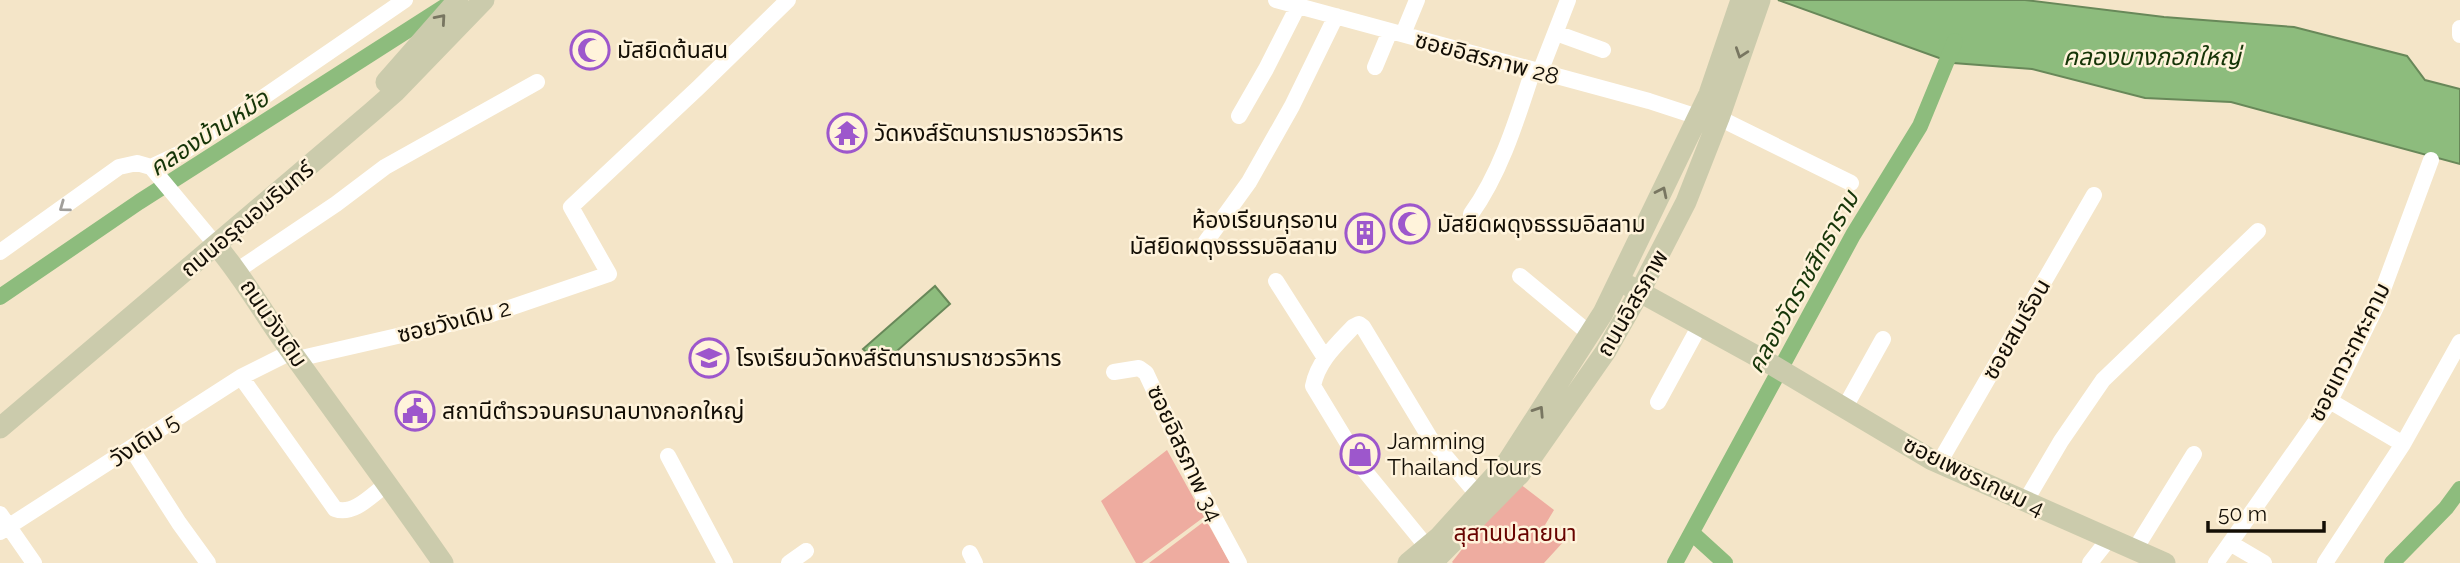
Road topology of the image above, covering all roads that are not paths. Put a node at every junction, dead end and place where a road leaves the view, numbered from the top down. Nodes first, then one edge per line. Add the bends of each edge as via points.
1 (405, 0) edge
2 (458, 0) edge
3 (484, 0) edge
4 (502, 0) edge
5 (788, 0) edge
6 (1276, 0) edge
7 (1417, 0) edge
8 (1569, 0) edge
9 (1741, 0) edge
10 (1760, 0) edge
11 (1309, 5) edge
12 (1336, 16) junction
13 (2460, 28) edge
14 (1396, 33) junction
15 (1556, 33) junction
16 (2460, 35) edge
17 (1603, 50) dead end
18 (1375, 67) dead end
19 (1536, 71) junction
20 (537, 82) dead end
21 (1712, 109) junction
22 (372, 112) junction
23 (1239, 116) dead end
24 (2431, 160) dead end
25 (156, 173) junction
26 (1851, 183) dead end
27 (2094, 195) dead end
28 (1471, 214) dead end
29 (2258, 231) dead end
30 (1205, 243) dead end
31 (216, 245) junction
32 (0, 252) edge
33 (238, 270) junction
34 (1520, 276) dead end
35 (1619, 279) junction
36 (1276, 281) dead end
37 (1639, 293) junction
38 (1700, 325) junction
39 (1590, 334) junction
40 (1883, 339) dead end
41 (2460, 342) edge
42 (294, 355) junction
43 (1325, 358) junction
44 (1114, 372) dead end
45 (240, 377) junction
46 (2330, 401) junction
47 (1658, 402) dead end
48 (1844, 409) junction
49 (0, 428) edge
50 (2403, 444) junction
51 (131, 447) junction
52 (2194, 454) dead end
53 (668, 456) dead end
54 (1938, 463) junction
55 (388, 483) junction
56 (1477, 494) junction
57 (2025, 502) junction
58 (3, 524) edge
59 (2108, 540) junction
60 (2230, 542) junction
61 (806, 551) dead end
62 (2134, 551) junction
63 (1433, 558) edge
64 (203, 562) edge
65 (34, 563) edge
66 (443, 563) edge
67 (725, 563) edge
68 (789, 563) edge
69 (1239, 563) edge
70 (1408, 563) edge
71 (2090, 563) edge
72 (2165, 563) edge
73 (2216, 563) edge
74 (2264, 563) edge
75 (2325, 563) edge

1 - 25 street
22 -> 2 main road via 378,91
3 - 22 main road, ถนนอรุณอมรินทร์
4 - 22 main road via 392,109
5 - 42 street, ซอยวังเดิม 2 via 571,207 609,274 489,315
6 - 11 street, ซอยอิสรภาพ 28
7 - 14 street
8 - 15 street
9 - 21 main road
10 -> 21 main road, ถนนอิสรภาพ
11 - 12 street, ซอยอิสรภาพ 28
11 - 23 street
12 - 14 street, ซอยอิสรภาพ 28
12 - 30 street via 1249,183
13 - 16 street
14 - 18 street
14 - 19 street, ซอยอิสรภาพ 28
15 - 17 street
15 - 19 street
19 - 21 street, ซอยอิสรภาพ 28 via 1649,101
19 - 28 street via 1514,128
20 - 33 street via 385,167
21 - 26 street, ซอยอิสรภาพ 28
35 -> 21 main road
21 - 37 main road, ถนนอิสรภาพ via 1686,202
22 - 31 main road, ถนนอรุณอมรินทร์
24 - 46 street, ซอยเทวะทหะคาม via 2378,303
25 - 31 street, ถนนวังเดิม
25 -> 32 street via 136,163 119,167
27 - 54 street, ซอยสมเรือน
29 - 57 street via 2103,380
31 - 33 main road, ถนนวังเดิม
31 - 49 main road, ถนนอรุณอมรินทร์
33 - 42 main road, ถนนวังเดิม
34 - 39 street
35 - 37 main road, ซอยเพชรเกษม 4
35 - 39 main road
36 - 43 street
37 - 38 main road, ซอยเพชรเกษม 4
37 - 63 main road, ถนนอิสรภาพ via 1606,351 1520,474
38 - 47 street
38 - 48 main road, ซอยเพชรเกษม 4
56 -> 39 main road via 1507,461
40 - 48 street
41 - 50 street
42 - 45 street, วังเดิม 5
42 - 55 main road, ถนนวังเดิม
43 - 56 street via 1359,324 1430,438
43 - 63 street via 1313,386 1364,470
44 - 69 street, ซอยอิสรภาพ 34 via 1139,368 1146,373
45 - 51 street, วังเดิม 5
45 - 55 street via 335,509 352,510
46 - 50 street
46 - 60 street, ซอยเทวะทหะคาม
48 - 54 main road, ซอยเพชรเกษม 4
50 - 75 street
51 - 58 street, วังเดิม 5
51 - 64 street
52 - 62 street
53 - 67 street
54 - 57 main road, ซอยเพชรเกษม 4
55 - 66 main road, ถนนวังเดิม
56 - 63 main road via 1439,537
57 - 59 main road, ซอยเพชรเกษม 4
58 - 65 street
59 - 62 main road, ซอยเพชรเกษม 4
59 - 71 street
60 - 73 street, ซอยเทวะทหะคาม
60 - 74 street
61 - 68 street
62 - 72 main road, ซอยเพชรเกษม 4
63 - 70 main road

